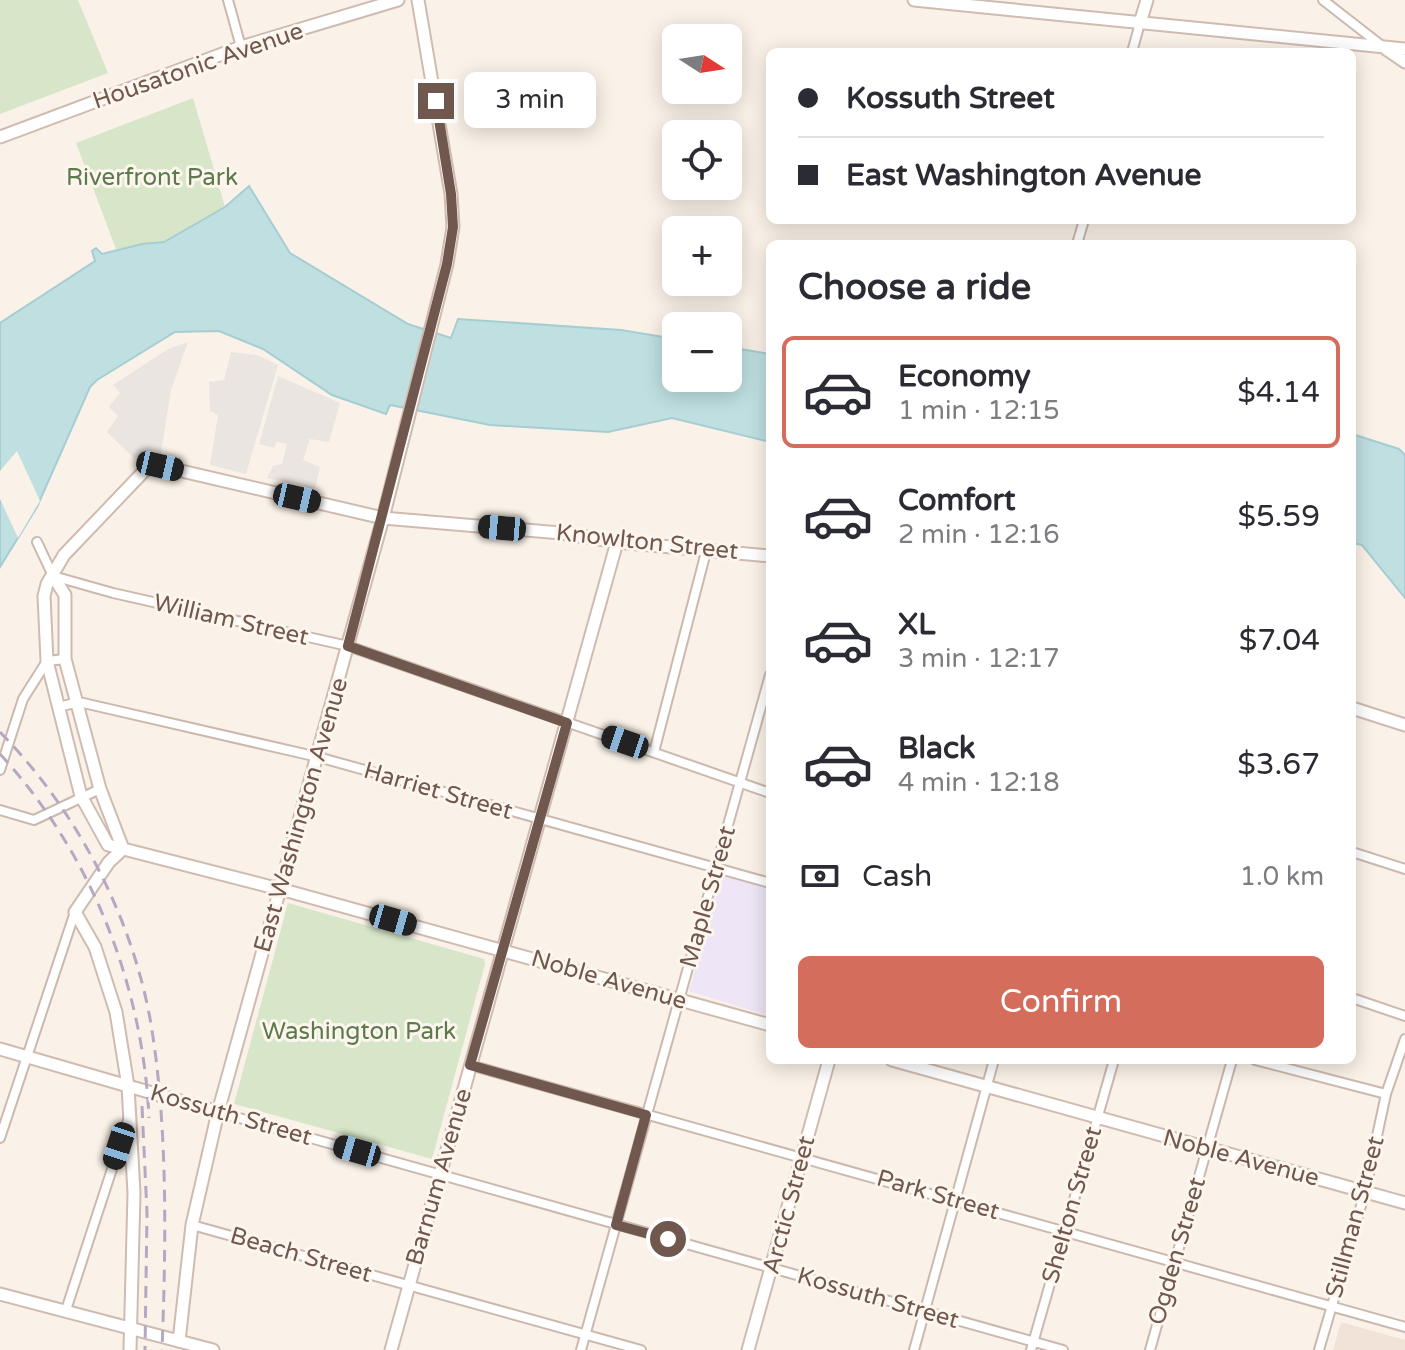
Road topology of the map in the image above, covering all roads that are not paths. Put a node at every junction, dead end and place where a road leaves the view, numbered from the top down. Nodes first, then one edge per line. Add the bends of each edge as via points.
1 (228, 0) edge
2 (398, 0) edge
3 (418, 0) edge
4 (914, 0) edge
5 (1147, 0) edge
6 (1323, 0) edge
7 (1140, 23) junction
8 (241, 47) junction
9 (1383, 47) junction
10 (1133, 48) edge
11 (1405, 49) edge
12 (1405, 62) edge
13 (0, 137) edge
14 (383, 518) junction
15 (37, 542) dead end
16 (617, 542) junction
17 (707, 548) junction
18 (766, 555) edge
19 (53, 576) junction
20 (348, 646) junction
21 (65, 659) junction
22 (47, 661) junction
23 (766, 689) edge
24 (79, 702) junction
25 (58, 707) junction
26 (1356, 709) edge
27 (567, 723) junction
28 (1405, 725) edge
29 (654, 752) junction
30 (318, 757) junction
31 (0, 770) edge
32 (740, 783) junction
33 (100, 789) junction
34 (766, 792) edge
35 (81, 796) junction
36 (0, 810) edge
37 (539, 820) junction
38 (123, 849) junction
39 (1356, 853) edge
40 (716, 868) junction
41 (1405, 869) edge
42 (766, 882) edge
43 (280, 889) junction
44 (75, 912) junction
45 (501, 950) junction
46 (1356, 999) edge
47 (679, 1000) junction
48 (1405, 1016) edge
49 (766, 1024) edge
50 (1405, 1039) edge
51 (0, 1049) edge
52 (27, 1056) junction
53 (828, 1064) edge
54 (906, 1064) edge
55 (993, 1064) edge
56 (1113, 1064) edge
57 (1231, 1064) edge
58 (1270, 1064) edge
59 (470, 1065) junction
60 (128, 1086) junction
61 (986, 1087) junction
62 (1386, 1094) junction
63 (218, 1112) junction
64 (646, 1115) junction
65 (128, 1119) junction
66 (1097, 1119) junction
67 (0, 1138) edge
68 (1206, 1148) junction
69 (802, 1158) junction
70 (439, 1175) junction
71 (1365, 1192) junction
72 (955, 1200) junction
73 (1405, 1203) edge
74 (192, 1225) junction
75 (616, 1225) junction
76 (1064, 1230) junction
77 (1173, 1261) junction
78 (771, 1267) junction
79 (408, 1285) junction
80 (0, 1294) edge
81 (1331, 1307) junction
82 (66, 1310) junction
83 (925, 1313) junction
84 (1405, 1327) edge
85 (131, 1329) junction
86 (586, 1335) junction
87 (179, 1346) edge
88 (1032, 1346) edge
89 (130, 1350) edge
90 (213, 1350) edge
91 (391, 1350) edge
92 (581, 1350) edge
93 (641, 1350) edge
94 (748, 1350) edge
95 (914, 1350) edge
96 (1063, 1350) edge
97 (1150, 1350) edge
98 (1319, 1350) edge

1 - 8 street
2 - 8 main road, Housatonic Avenue
3 - 14 main road, East Washington Avenue via 453,227
4 - 7 main road
5 - 7 main road
6 - 9 street
7 - 9 main road
7 - 10 street
8 - 13 main road, Housatonic Avenue
9 - 11 main road
9 - 12 main road
14 - 16 main road, Knowlton Street
14 - 19 main road, Knowlton Street via 148,467 64,555
14 - 20 main road, East Washington Avenue
15 - 19 street
16 - 17 main road, Knowlton Street
16 - 27 main road, Barnum Avenue
17 - 18 main road, Knowlton Street
17 - 29 street
19 - 20 street, William Street
19 - 21 main road via 65,595
19 - 22 main road via 44,596
20 - 27 street, William Street
20 - 30 main road, East Washington Avenue
21 - 22 street
21 - 24 main road
22 - 25 main road
22 - 31 street via 23,699
23 - 32 street, Maple Street
24 - 25 street, Harriet Street
24 - 30 street, Harriet Street
24 - 33 main road
25 - 35 main road
26 - 28 main road
27 - 29 street, William Street
27 - 37 main road, Barnum Avenue
29 - 32 street, William Street
30 - 37 street, Harriet Street
30 - 43 main road, East Washington Avenue
32 - 34 street, William Street
32 - 40 street, Maple Street
33 - 35 street
33 - 38 main road
35 - 36 street via 34,820
35 - 38 main road via 108,845
37 - 40 street, Harriet Street
37 - 45 main road, Barnum Avenue
38 - 43 main road, Noble Avenue
38 - 44 main road
39 - 41 street
40 - 42 street, Harriet Street
40 - 47 street, Maple Street
43 - 45 main road, Noble Avenue
43 - 63 main road, East Washington Avenue
44 - 52 street
44 - 60 main road via 95,947 116,1012
45 - 47 main road, Noble Avenue
45 - 59 main road, Barnum Avenue
46 - 48 street
47 - 49 main road, Noble Avenue
47 - 64 street, Maple Street
50 - 62 street, Stillman Street
51 - 52 main road, Kossuth Street
52 - 60 main road, Kossuth Street
52 - 67 street
53 - 69 main road, Arctic Street
54 - 61 main road, Noble Avenue
55 - 61 street
56 - 66 street, Shelton Street
57 - 68 street, Ogden Street
58 - 62 street
59 - 64 street, Park Street
59 - 70 main road, Barnum Avenue
60 - 63 main road, Kossuth Street
60 - 65 main road
61 - 66 main road, Noble Avenue
61 - 72 street
62 - 71 street, Stillman Street
63 - 70 street, Kossuth Street
63 - 74 main road, East Washington Avenue
64 - 69 street, Park Street
64 - 75 street, Maple Street
65 - 82 street
65 - 85 main road via 134,1193
66 - 68 main road, Noble Avenue
66 - 76 street, Shelton Street
68 - 71 main road, Noble Avenue
68 - 77 street, Ogden Street
69 - 72 street, Park Street
69 - 78 main road, Arctic Street
70 - 75 street, Kossuth Street
70 - 79 main road, Barnum Avenue
71 - 73 main road, Noble Avenue
71 - 81 street, Stillman Street
72 - 76 street, Park Street
72 - 83 street
74 - 79 street, Beach Street
74 - 87 main road, East Washington Avenue
75 - 78 street, Kossuth Street
75 - 86 street, Maple Street
76 - 77 street, Park Street
76 - 88 street, Shelton Street
77 - 81 street, Park Street
77 - 97 street, Ogden Street
78 - 83 street, Kossuth Street
78 - 94 main road, Arctic Street
79 - 86 street, Beach Street
79 - 91 main road, Barnum Avenue
80 - 82 main road
81 - 84 street, Park Street
81 - 98 street, Stillman Street
82 - 85 main road
83 - 88 street, Kossuth Street
83 - 95 street
85 - 87 main road
85 - 89 main road
86 - 92 street, Maple Street
86 - 93 street, Beach Street
87 - 90 main road
88 - 96 street, Kossuth Street

